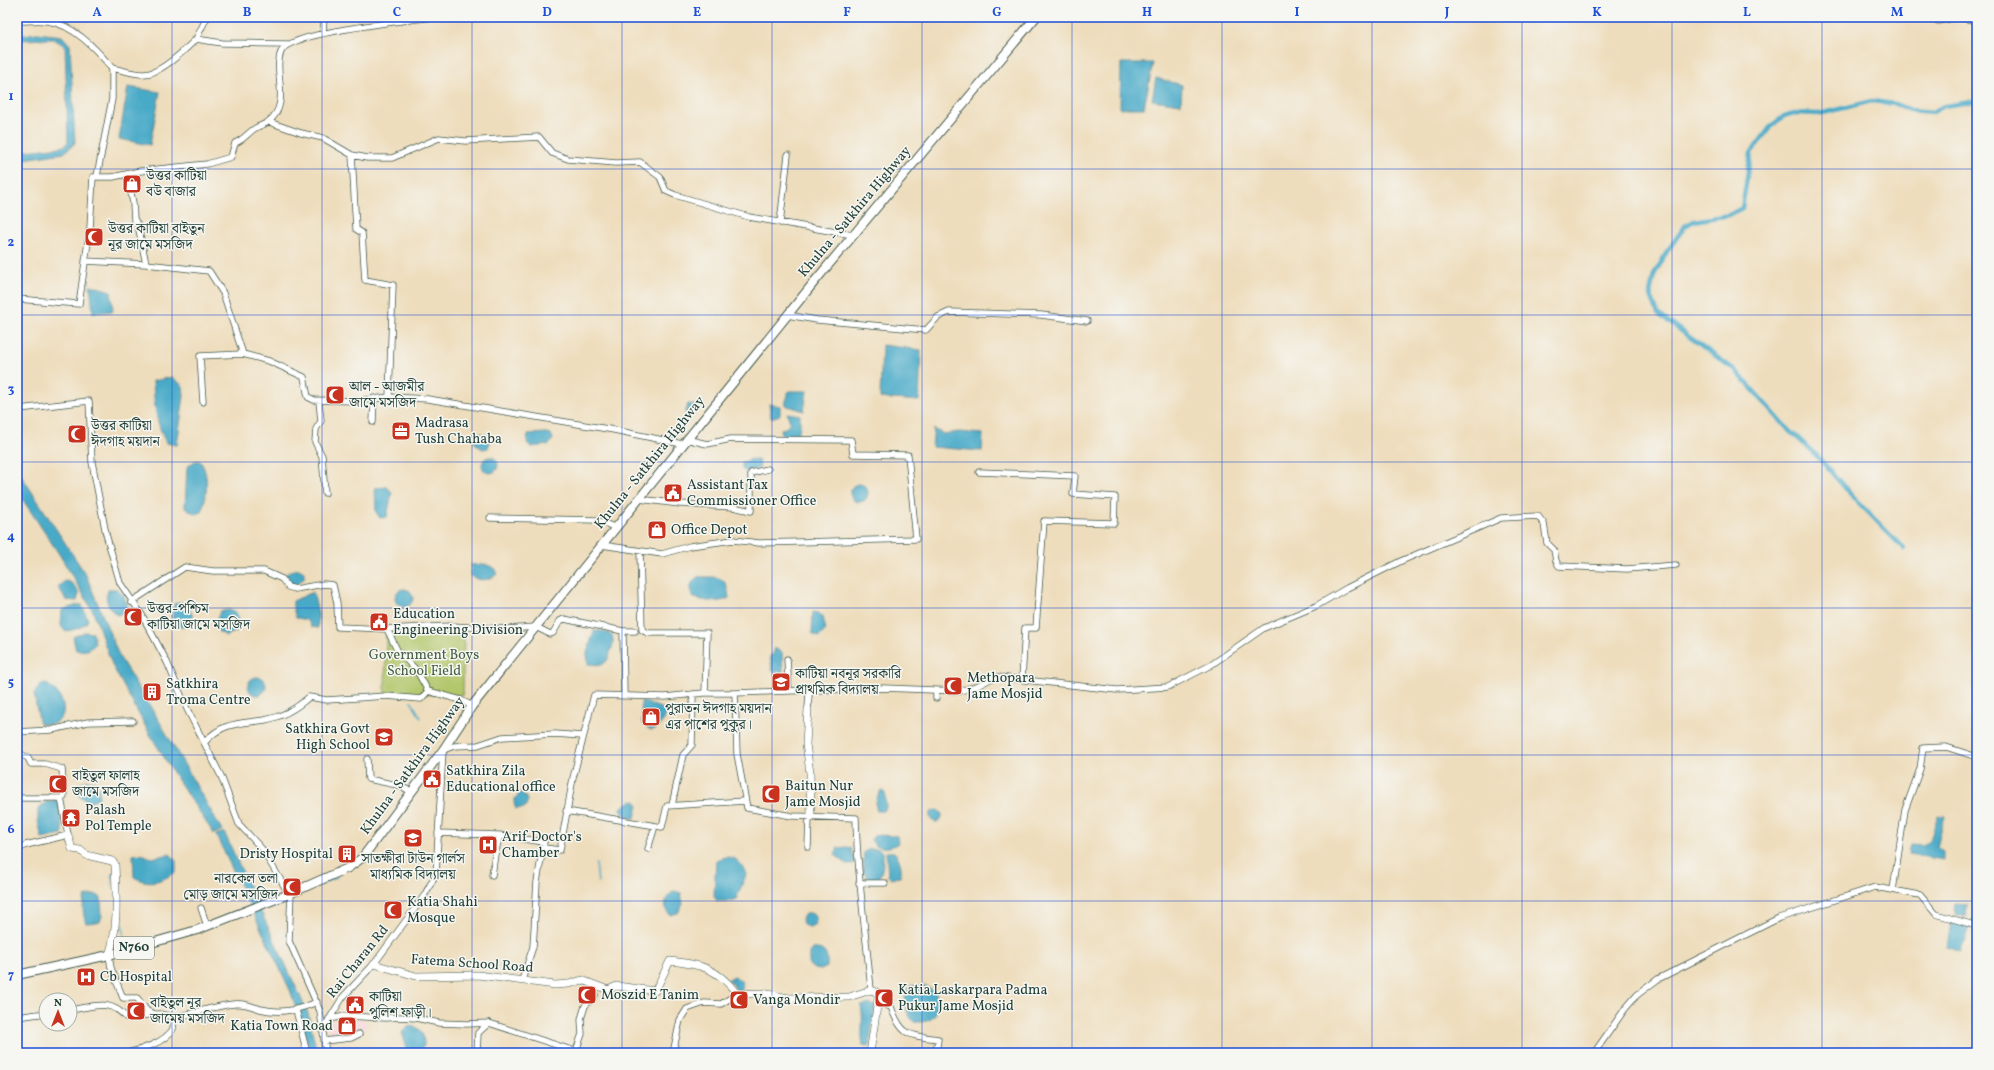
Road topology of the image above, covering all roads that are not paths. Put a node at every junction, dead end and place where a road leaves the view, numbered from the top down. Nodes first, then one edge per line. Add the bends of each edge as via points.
1 (207, 17) edge
2 (324, 17) edge
3 (435, 17) edge
4 (1036, 17) edge
5 (1922, 17) edge
6 (22, 21) dead end
7 (1977, 21) edge
8 (323, 33) junction
9 (196, 39) junction
10 (288, 44) junction
11 (112, 68) junction
12 (269, 122) junction
13 (352, 155) junction
14 (788, 155) dead end
15 (127, 174) junction
16 (97, 176) junction
17 (780, 223) junction
18 (853, 235) junction
19 (85, 261) junction
20 (146, 264) junction
21 (17, 299) edge
22 (787, 315) junction
23 (1087, 321) dead end
24 (243, 354) junction
25 (389, 397) junction
26 (374, 398) junction
27 (319, 401) junction
28 (203, 402) dead end
29 (19, 409) dead end
30 (373, 422) dead end
31 (684, 442) junction
32 (768, 469) dead end
33 (979, 472) dead end
34 (325, 493) dead end
35 (638, 499) junction
36 (490, 518) dead end
37 (616, 528) junction
38 (602, 545) junction
39 (640, 552) junction
40 (1676, 565) dead end
41 (131, 602) junction
42 (536, 627) junction
43 (387, 629) junction
44 (623, 631) junction
45 (635, 631) dead end
46 (787, 659) dead end
47 (1022, 679) junction
48 (814, 690) junction
49 (428, 691) junction
50 (789, 691) junction
51 (936, 691) junction
52 (734, 692) junction
53 (705, 693) junction
54 (694, 694) junction
55 (624, 696) junction
56 (936, 698) dead end
57 (472, 706) junction
58 (808, 709) joint
59 (134, 721) dead end
60 (17, 732) edge
61 (582, 736) junction
62 (205, 742) junction
63 (443, 750) junction
64 (17, 752) edge
65 (1977, 757) edge
66 (367, 759) dead end
67 (411, 791) junction
68 (22, 798) dead end
69 (61, 798) junction
70 (745, 801) junction
71 (672, 806) junction
72 (566, 811) junction
73 (810, 817) junction
74 (655, 826) junction
75 (438, 833) junction
76 (68, 835) junction
77 (500, 835) junction
78 (808, 847) dead end
79 (544, 848) junction
80 (648, 848) dead end
81 (17, 850) edge
82 (492, 875) dead end
83 (859, 883) junction
84 (884, 883) dead end
85 (1893, 890) junction
86 (290, 894) junction
87 (201, 908) dead end
88 (207, 926) junction
89 (1977, 926) edge
90 (109, 955) junction
91 (374, 964) junction
92 (17, 975) edge
93 (522, 980) junction
94 (871, 990) junction
95 (595, 994) dead end
96 (737, 994) junction
97 (317, 1002) junction
98 (878, 1002) junction
99 (78, 1009) edge
100 (296, 1010) junction
101 (38, 1013) edge
102 (159, 1014) junction
103 (17, 1016) edge
104 (174, 1017) junction
105 (329, 1019) junction
106 (489, 1023) junction
107 (323, 1028) junction
108 (359, 1034) dead end
109 (324, 1041) junction
110 (135, 1052) edge
111 (579, 1052) edge
112 (128, 1053) edge
113 (307, 1053) edge
114 (326, 1053) edge
115 (477, 1053) edge
116 (673, 1053) edge
117 (870, 1053) edge
118 (936, 1053) edge
119 (1594, 1053) edge

1 - 9 street
2 - 8 street
3 - 8 street
4 - 18 highway, Khulna - Satkhira Highway / N760
5 - 7 street via 1939,21 1958,18
6 - 11 street via 48,21 73,30
8 - 10 street
9 - 10 street via 222,43
9 - 11 street via 182,54 153,72 144,75
10 - 12 street via 282,51 280,64 280,106
11 - 16 street via 112,99
12 - 13 street via 323,138
12 - 15 street via 255,128 235,143 231,157 217,162
13 - 17 street via 392,158 439,138 465,141 540,137 552,153 559,156 616,163 640,162 660,177 666,191 675,195 749,217
13 - 25 street via 356,229 362,233 365,280 392,285
14 - 17 street
15 - 16 street via 113,177
15 - 20 street via 134,219 138,225
16 - 19 street via 93,177
17 - 18 street
18 - 22 highway, Khulna - Satkhira Highway / N760
19 - 20 street
19 - 21 street via 79,304
20 - 24 street via 209,271 222,293
22 - 23 street via 926,330 938,317 949,312 1041,315
22 - 31 highway, Khulna - Satkhira Highway / N760
24 - 27 street via 269,361 304,377 308,397
24 - 28 street via 200,356
25 - 26 street
25 - 31 street via 453,403
26 - 27 street via 357,401
26 - 30 street
27 - 34 street via 321,421 316,428 315,442 322,456
29 - 41 street via 89,401 92,462 106,534 117,574
31 - 35 highway, Khulna - Satkhira Highway / N760
31 - 39 street via 707,444 731,439 851,440 853,454 908,455 916,539 759,543 733,540 690,546 662,554
32 - 35 street via 751,473 751,511 733,507
33 - 47 street via 1075,476 1073,494 1115,497 1114,523 1044,521 1036,628 1026,628
35 - 37 highway, Khulna - Satkhira Highway / N760
36 - 37 street via 597,520
37 - 38 highway, Khulna - Satkhira Highway / N760
38 - 39 street
38 - 42 highway, Khulna - Satkhira Highway / N760
39 - 53 street via 642,630 648,633 707,633
40 - 47 street via 1627,569 1559,566 1554,550 1547,543 1544,524 1538,516 1501,518 1401,561 1316,606 1264,628 1211,665 1168,687 1117,690
41 - 43 street via 185,567 213,571 264,571 282,579 288,588 333,585 338,627
41 - 62 street via 142,615 167,662 187,709
42 - 43 street via 508,629 451,626
42 - 44 street via 550,634 560,621 564,620
42 - 57 highway, Khulna - Satkhira Highway / N760
43 - 49 street via 397,650 417,671
44 - 45 street
44 - 55 street
46 - 50 street
47 - 51 street via 992,678 960,691
48 - 50 street
48 - 51 street via 883,688
48 - 58 street via 809,694
49 - 57 street via 461,700
49 - 62 street via 421,699 386,696 327,700 309,697 298,707 266,720 228,725 214,732
50 - 52 street
51 - 56 street
52 - 53 street
52 - 70 street via 737,754
53 - 54 street
54 - 55 street via 665,697
54 - 71 street via 692,745 683,755
55 - 61 street via 594,695
57 - 63 highway, Khulna - Satkhira Highway / N760
58 - 73 main road via 806,744 810,773
59 - 60 street via 88,722 51,730
61 - 63 street via 554,734 502,738 478,745 454,746
61 - 72 street
62 - 86 street via 239,824 262,849
63 - 67 highway, Khulna - Satkhira Highway / N760
63 - 75 street, Rai Charan Rd
64 - 69 street via 28,758 31,764 45,764 62,769 64,796
65 - 85 street via 1946,747 1923,748 1920,769 1905,810
66 - 67 street via 368,779 397,785
67 - 86 highway, Khulna - Satkhira Highway / N760 via 362,858 334,876
68 - 69 street
69 - 76 street
70 - 71 street
70 - 73 street via 747,808
71 - 74 street via 666,806 662,827
72 - 74 street
72 - 79 street via 560,850
73 - 78 street
73 - 83 street via 856,818
74 - 80 street
75 - 77 street
75 - 91 street, Rai Charan Rd via 436,874 424,896
76 - 81 street via 26,845
76 - 90 main road via 72,849 115,864 114,941
77 - 79 street via 544,842
77 - 82 street
79 - 93 street via 537,882 533,947
83 - 84 street
83 - 94 street
85 - 89 street via 1920,895 1936,914
85 - 119 street via 1875,887 1779,918 1658,979 1624,1009
86 - 88 highway, Khulna - Satkhira Highway / N760
86 - 97 street via 289,941
87 - 88 street
88 - 90 highway, N760
90 - 92 highway, N760
90 - 102 street via 111,968 123,998 137,998 147,1011
91 - 93 main road, Fatema School Road via 416,976 478,975
91 - 105 street, Rai Charan Rd via 343,997
93 - 96 main road, Fatema School Road via 569,984 582,980 608,990 617,986 655,991 670,960 709,968 721,976
94 - 96 main road via 849,997 789,998 762,993
94 - 98 main road via 879,993
95 - 111 street via 585,1006 581,1019
96 - 116 street via 721,1004 704,1003 687,1009 680,1020
97 - 100 street
97 - 107 street
98 - 117 main road
98 - 118 street via 891,1007 899,1027 912,1035 938,1039
99 - 102 street via 108,1004 116,1007 126,1017
100 - 104 street via 280,1011 260,1009 247,1004 233,1004
100 - 113 street
101 - 103 street
102 - 104 street
104 - 110 street via 171,1032
105 - 106 street via 346,1016 401,1017 439,1023
105 - 107 street, Rai Charan Rd
106 - 111 street
106 - 115 street via 478,1033
107 - 109 street
108 - 109 street via 351,1038
109 - 114 street
110 - 112 street

